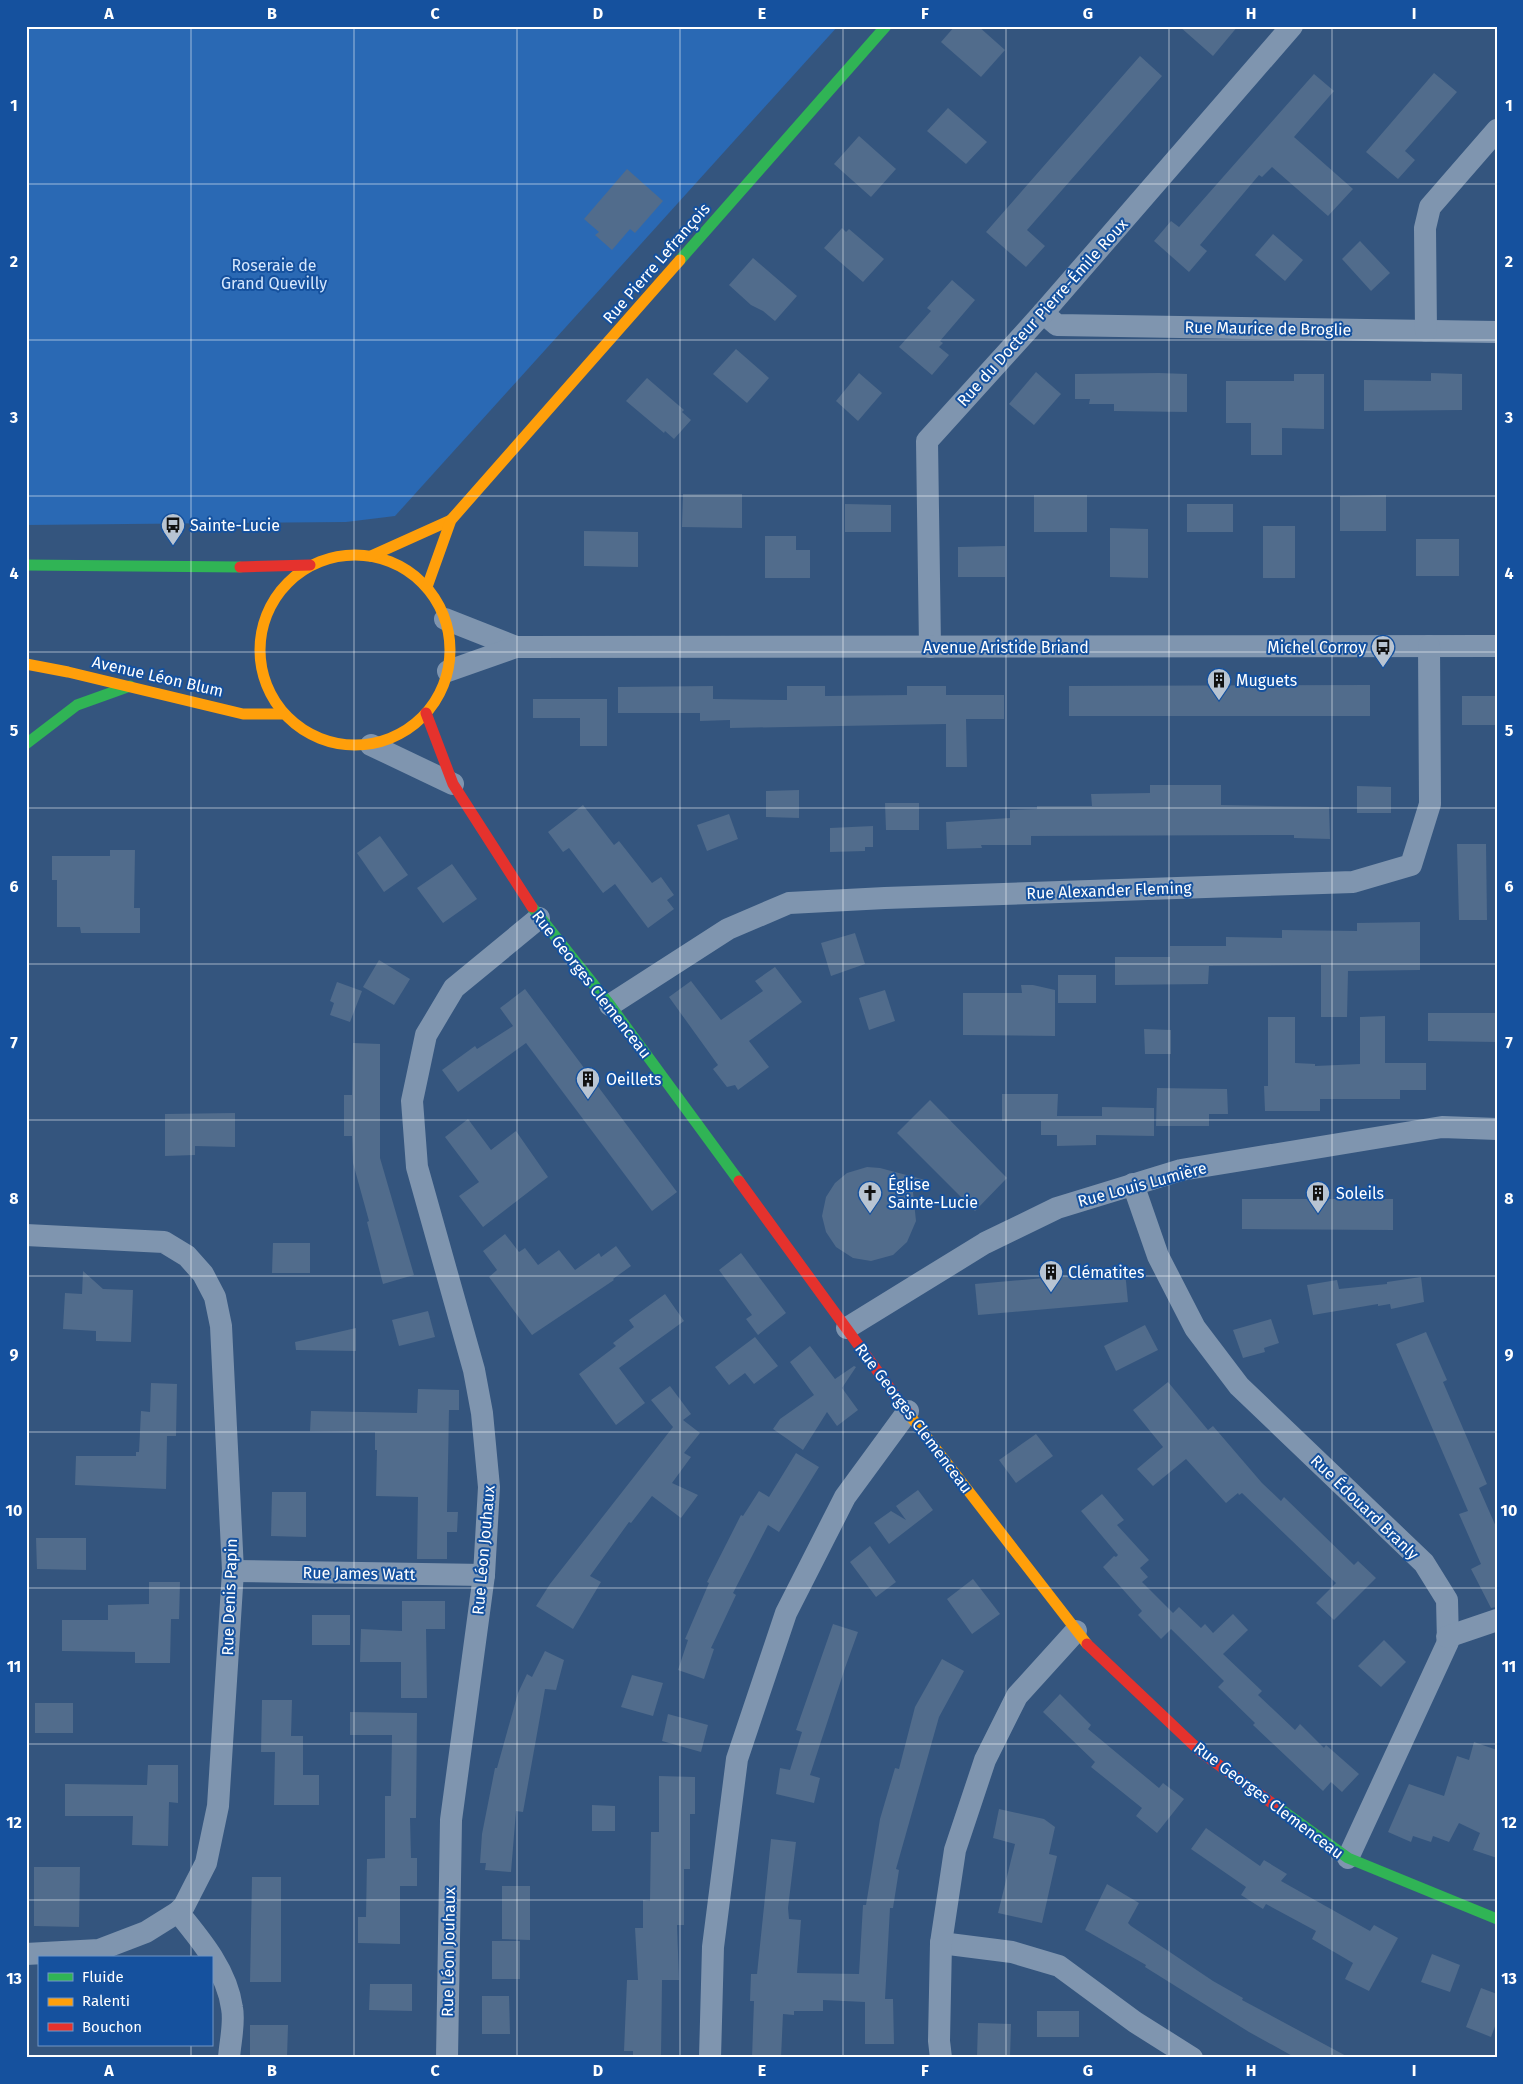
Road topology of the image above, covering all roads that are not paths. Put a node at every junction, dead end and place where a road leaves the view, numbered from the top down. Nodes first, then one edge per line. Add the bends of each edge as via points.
1 (886, 26) edge
2 (1292, 26) edge
3 (1497, 130) edge
4 (1043, 313) junction
5 (1426, 331) junction
6 (1497, 332) edge
7 (451, 520) junction
8 (371, 556) junction
9 (310, 565) junction
10 (26, 566) edge
11 (427, 587) junction
12 (444, 619) junction
13 (1429, 646) junction
14 (1497, 646) edge
15 (930, 647) junction
16 (516, 648) junction
17 (26, 664) edge
18 (448, 671) junction
19 (130, 686) junction
20 (426, 713) junction
21 (282, 714) junction
22 (26, 744) edge
23 (371, 745) junction
24 (453, 784) junction
25 (539, 918) junction
26 (610, 1005) junction
27 (1497, 1128) edge
28 (1134, 1184) junction
29 (26, 1235) edge
30 (847, 1328) junction
31 (908, 1412) junction
32 (233, 1571) junction
33 (484, 1575) junction
34 (1497, 1620) edge
35 (1076, 1631) junction
36 (1447, 1637) junction
37 (1348, 1858) junction
38 (178, 1912) junction
39 (1497, 1919) edge
40 (941, 1943) junction
41 (26, 1954) edge
42 (211, 1956) edge
43 (212, 1958) edge
44 (229, 2058) edge
45 (447, 2058) edge
46 (710, 2058) edge
47 (941, 2058) edge
48 (1192, 2058) edge

1 - 7 street, Rue Pierre Lefrançois
2 - 4 street, Rue du Docteur Pierre-Émile Roux
3 - 5 street via 1430,207 1425,228
4 - 5 street, Rue Maurice de Broglie via 1057,325
4 - 15 street, Rue du Docteur Pierre-Émile Roux via 927,441
5 - 6 street, Rue Maurice de Broglie
7 - 8 street, Rue Pierre Lefrançois
7 - 11 street, Rue Pierre Lefrançois
8 - 9 street via 340,555
8 - 11 street via 402,567
9 - 10 street via 223,568
9 - 21 street via 287,582 270,605 260,632 259,662 267,689
11 - 12 street
12 - 16 street, Avenue Aristide Briand
12 - 18 street via 451,652
13 - 14 street, Avenue Aristide Briand
13 - 15 street, Avenue Aristide Briand
13 - 26 street, Rue Alexander Fleming via 1430,804 1411,865 1353,882 789,903 728,929
15 - 16 street, Avenue Aristide Briand
16 - 18 street, Avenue Aristide Briand
17 - 19 street, Avenue Léon Blum
18 - 20 street via 435,702
19 - 21 street, Avenue Léon Blum via 243,714
19 - 22 street via 77,705
20 - 23 street via 417,723 394,737
20 - 24 street, Rue Georges Clemenceau
21 - 23 street via 301,730 322,741 347,746
23 - 24 street
24 - 25 street, Rue Georges Clemenceau
25 - 26 street, Rue Georges Clemenceau
25 - 33 street, Rue Léon Jouhaux via 454,988 426,1035 412,1101 417,1168 472,1361 482,1413 489,1487
26 - 30 street, Rue Georges Clemenceau
27 - 28 street, Rue Louis Lumière via 1442,1127 1181,1170
28 - 30 street, Rue Louis Lumière via 1057,1208 985,1243
28 - 36 street, Rue Édouard Branly via 1158,1256 1195,1328 1239,1386 1424,1563 1447,1600
29 - 32 street, Rue Denis Papin via 164,1242 187,1256 203,1274 215,1296 220,1326
30 - 31 street, Rue Georges Clemenceau
31 - 35 street, Rue Georges Clemenceau
31 - 46 street via 845,1497 786,1613 737,1759 713,1947
32 - 33 street, Rue James Watt
32 - 38 street, Rue Denis Papin via 218,1806 206,1863
33 - 45 street, Rue Léon Jouhaux via 451,1820
34 - 36 street
35 - 37 street, Rue Georges Clemenceau via 1202,1753
35 - 40 street via 1017,1696 984,1760 955,1850
36 - 37 street, Rue Édouard Branly via 1448,1642
37 - 39 street, Rue Georges Clemenceau
38 - 41 street, Rue Denis Papin via 146,1932 99,1950
38 - 42 street
40 - 47 street
40 - 48 street via 1012,1952 1059,1966 1135,2022
43 - 44 street via 225,1982 233,2009

